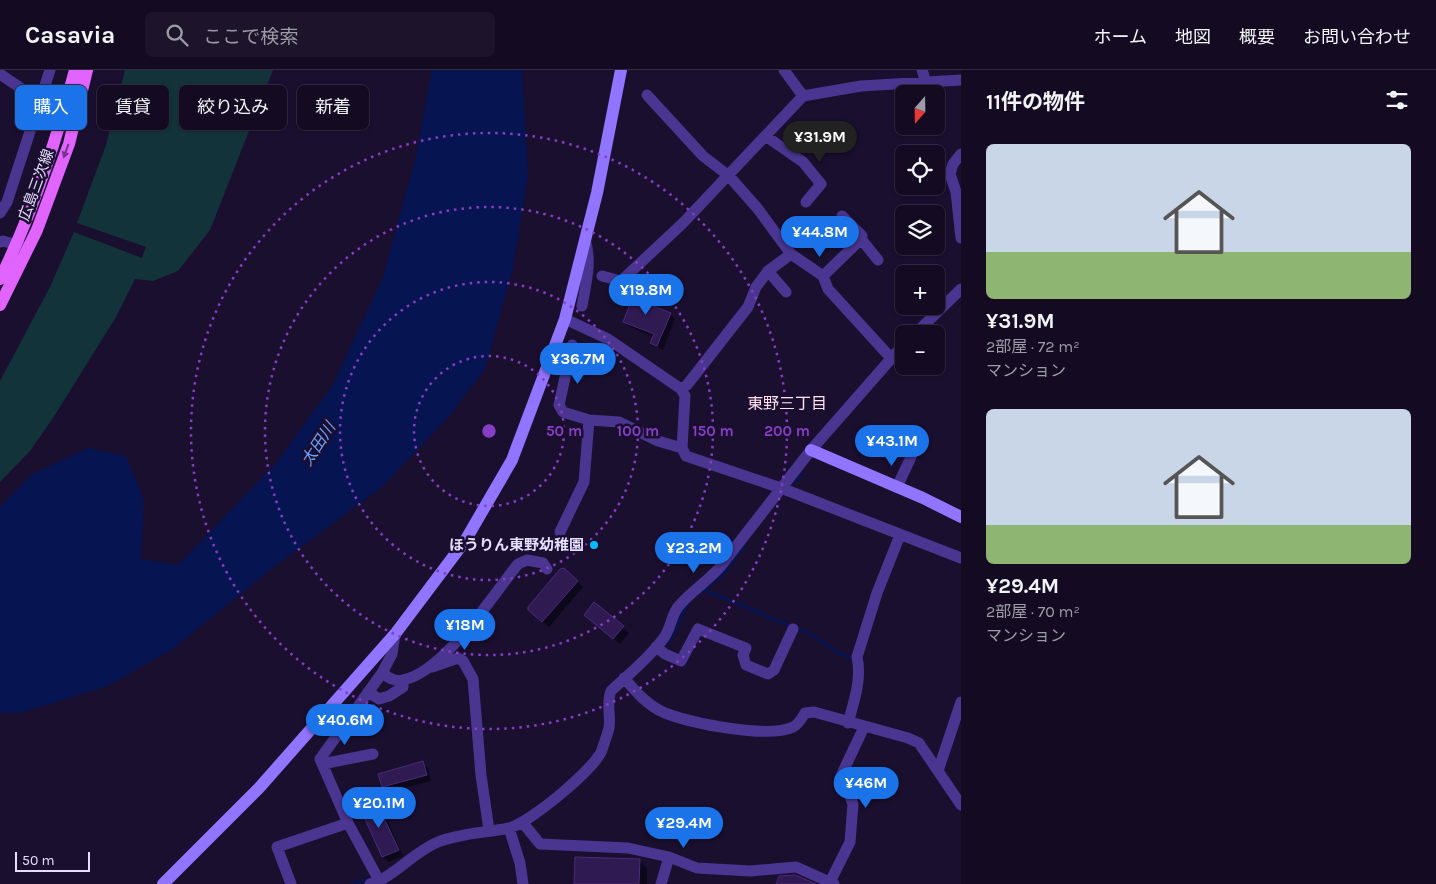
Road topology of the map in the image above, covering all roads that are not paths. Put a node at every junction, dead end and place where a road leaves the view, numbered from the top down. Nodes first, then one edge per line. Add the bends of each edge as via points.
1 (50, 70) edge
2 (75, 70) edge
3 (87, 70) edge
4 (621, 70) edge
5 (784, 70) edge
6 (922, 70) edge
7 (0, 74) edge
8 (961, 80) edge
9 (926, 82) junction
10 (16, 85) edge
11 (46, 85) edge
12 (647, 95) dead end
13 (803, 96) junction
14 (31, 130) edge
15 (767, 137) junction
16 (961, 154) edge
17 (729, 176) junction
18 (806, 202) dead end
19 (0, 213) edge
20 (842, 216) dead end
21 (961, 238) edge
22 (585, 239) junction
23 (861, 239) junction
24 (0, 242) edge
25 (23, 246) junction
26 (791, 254) junction
27 (878, 260) dead end
28 (768, 271) junction
29 (602, 276) dead end
30 (823, 276) junction
31 (0, 279) edge
32 (961, 290) edge
33 (786, 292) dead end
34 (0, 305) edge
35 (582, 306) dead end
36 (565, 319) junction
37 (924, 325) edge
38 (572, 345) dead end
39 (895, 352) edge
40 (890, 357) junction
41 (566, 366) junction
42 (560, 379) dead end
43 (681, 389) junction
44 (589, 420) junction
45 (682, 448) junction
46 (811, 450) junction
47 (911, 457) dead end
48 (897, 487) junction
49 (781, 488) junction
50 (961, 517) edge
51 (560, 532) dead end
52 (900, 535) junction
53 (961, 558) edge
54 (547, 569) dead end
55 (793, 629) dead end
56 (396, 634) junction
57 (656, 646) junction
58 (425, 670) junction
59 (382, 673) junction
60 (624, 678) junction
61 (403, 680) junction
62 (368, 692) junction
63 (961, 702) edge
64 (848, 722) junction
65 (864, 727) junction
66 (373, 754) dead end
67 (322, 764) junction
68 (938, 771) junction
69 (961, 805) edge
70 (348, 822) junction
71 (523, 823) junction
72 (510, 828) junction
73 (489, 830) junction
74 (669, 857) junction
75 (377, 883) edge
76 (832, 883) edge
77 (163, 884) edge
78 (291, 884) edge
79 (523, 884) edge
80 (661, 884) edge

1 - 11 street
2 - 25 main road, 広島三次線
3 -> 25 main road, 広島三次線 via 69,144
4 - 22 street
5 - 13 street
6 - 9 street
7 - 10 street
8 - 9 street
9 - 13 street via 861,86
12 - 17 street via 703,156
13 - 15 street
14 - 19 street via 7,202
15 - 17 street
15 - 18 street via 803,162 821,184
16 - 21 street via 950,174 956,192
17 - 26 street
17 - 29 street via 621,281
20 - 23 street via 862,236
22 - 35 street via 588,266
22 - 36 street
23 - 27 street
23 - 30 street
24 - 25 street
25 - 31 main road, 広島三次線
25 - 34 main road, 広島三次線
26 - 28 street
26 - 30 street
28 - 33 street
28 - 43 street via 756,287 748,307
30 - 40 street via 828,289
32 - 37 street
36 - 43 street via 608,340
36 - 56 street via 512,460 465,541
38 - 41 street
39 - 40 street
40 - 46 street
41 - 42 street
41 - 44 street via 559,405 562,412
43 - 45 street via 685,396
44 - 45 street via 619,422 658,442
44 - 51 street via 584,482
45 - 49 street via 686,456 694,460
46 - 48 street
46 - 49 street
47 - 48 street
48 - 50 street
49 - 52 street
49 - 57 street via 720,567 676,609 670,628
52 - 53 street
52 - 64 street via 877,593 858,657 857,691
54 - 58 street via 544,563 527,560 518,564 465,632
55 - 57 street via 774,670 768,674 746,664 743,655 746,648 698,629 681,661
56 - 59 street via 392,654
56 - 77 street via 258,788
57 - 60 street
58 - 61 street
58 - 73 street via 458,658 474,680
59 - 61 street via 392,680
59 - 62 street
60 - 64 street via 640,697 664,712 741,730 793,727 806,713 814,712
60 - 71 street via 611,691 608,700 609,727 601,753 584,774
61 - 62 street via 403,687 389,696 379,699
62 - 67 street via 320,759
63 - 68 street
64 - 65 street
65 - 68 street via 919,743
65 - 76 street via 840,778 853,804 850,842
66 - 67 street
67 - 70 street
68 - 69 street
70 - 75 street
70 - 78 street via 277,847
71 - 72 street
71 - 74 street via 540,844 628,848
72 - 73 street
72 - 79 street
73 - 75 street via 454,836 431,845
74 - 76 street via 696,868 750,872 796,868
74 - 80 street

